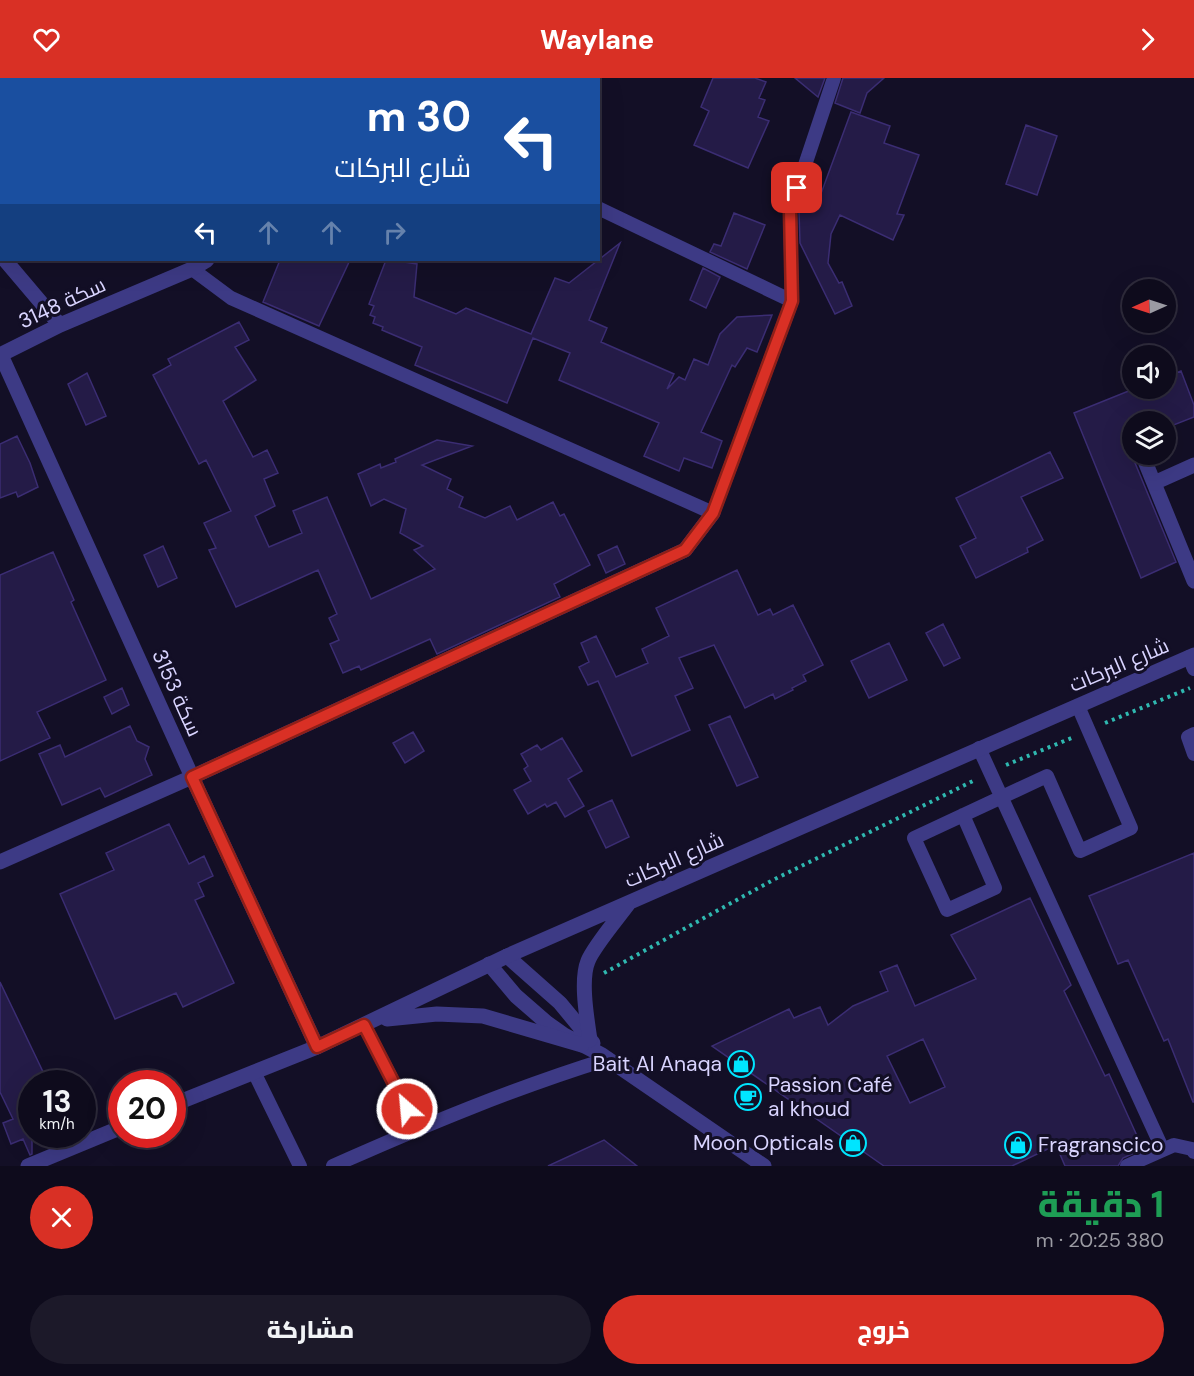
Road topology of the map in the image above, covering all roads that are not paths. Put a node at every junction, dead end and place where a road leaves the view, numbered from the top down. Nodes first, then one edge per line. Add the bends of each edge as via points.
1 (834, 78) edge
2 (600, 209) edge
3 (6, 261) edge
4 (205, 261) edge
5 (192, 269) junction
6 (792, 301) junction
7 (60, 325) junction
8 (0, 355) edge
9 (1147, 465) edge
10 (1194, 465) edge
11 (1154, 483) junction
12 (713, 513) junction
13 (1194, 581) edge
14 (1192, 661) edge
15 (1078, 706) junction
16 (1194, 734) edge
17 (979, 748) junction
18 (1194, 754) edge
19 (192, 777) junction
20 (1001, 796) junction
21 (963, 814) junction
22 (0, 862) edge
23 (630, 902) junction
24 (507, 956) junction
25 (489, 964) junction
26 (370, 1023) junction
27 (586, 1042) junction
28 (317, 1047) junction
29 (605, 1057) junction
30 (254, 1072) junction
31 (186, 1099) edge
32 (418, 1130) junction
33 (108, 1133) edge
34 (1163, 1150) junction
35 (1194, 1152) edge
36 (28, 1166) edge
37 (300, 1166) edge
38 (333, 1166) edge
39 (764, 1166) edge
40 (1127, 1166) edge

1 - 6 lane via 790,210
2 - 6 lane
3 - 7 street
4 - 5 street, سكة 3148
5 - 7 street, سكة 3148
5 - 12 lane via 231,298
6 - 12 lane
7 - 8 street, سكة 3148
8 - 19 street, سكة 3153
9 - 11 street
10 - 11 street
11 - 13 street
12 - 19 street via 685,550
14 - 15 street, شارع البركات
15 - 17 street, شارع البركات
15 - 20 lane via 1131,828 1080,851 1047,776
16 - 18 lane via 1188,737
17 - 20 lane
17 - 23 street, شارع البركات
19 - 22 street
19 - 28 street, سكة 3153
20 - 21 lane
20 - 34 lane
21 - 21 lane via 914,838 947,910 995,888
23 - 24 street, شارع البركات
23 - 27 street via 588,961
24 - 25 street, شارع البركات
24 - 27 street via 551,995
25 - 26 street, شارع البركات
25 - 27 street via 547,1023
26 - 27 street via 437,1014 483,1016
26 - 28 street, شارع البركات
26 - 32 lane
27 - 29 street
28 - 30 street, شارع البركات
29 - 32 lane
29 - 39 street
30 - 31 street, شارع البركات
30 - 37 lane
32 - 38 lane
33 - 36 street
34 - 35 lane via 1174,1145
34 - 40 lane

